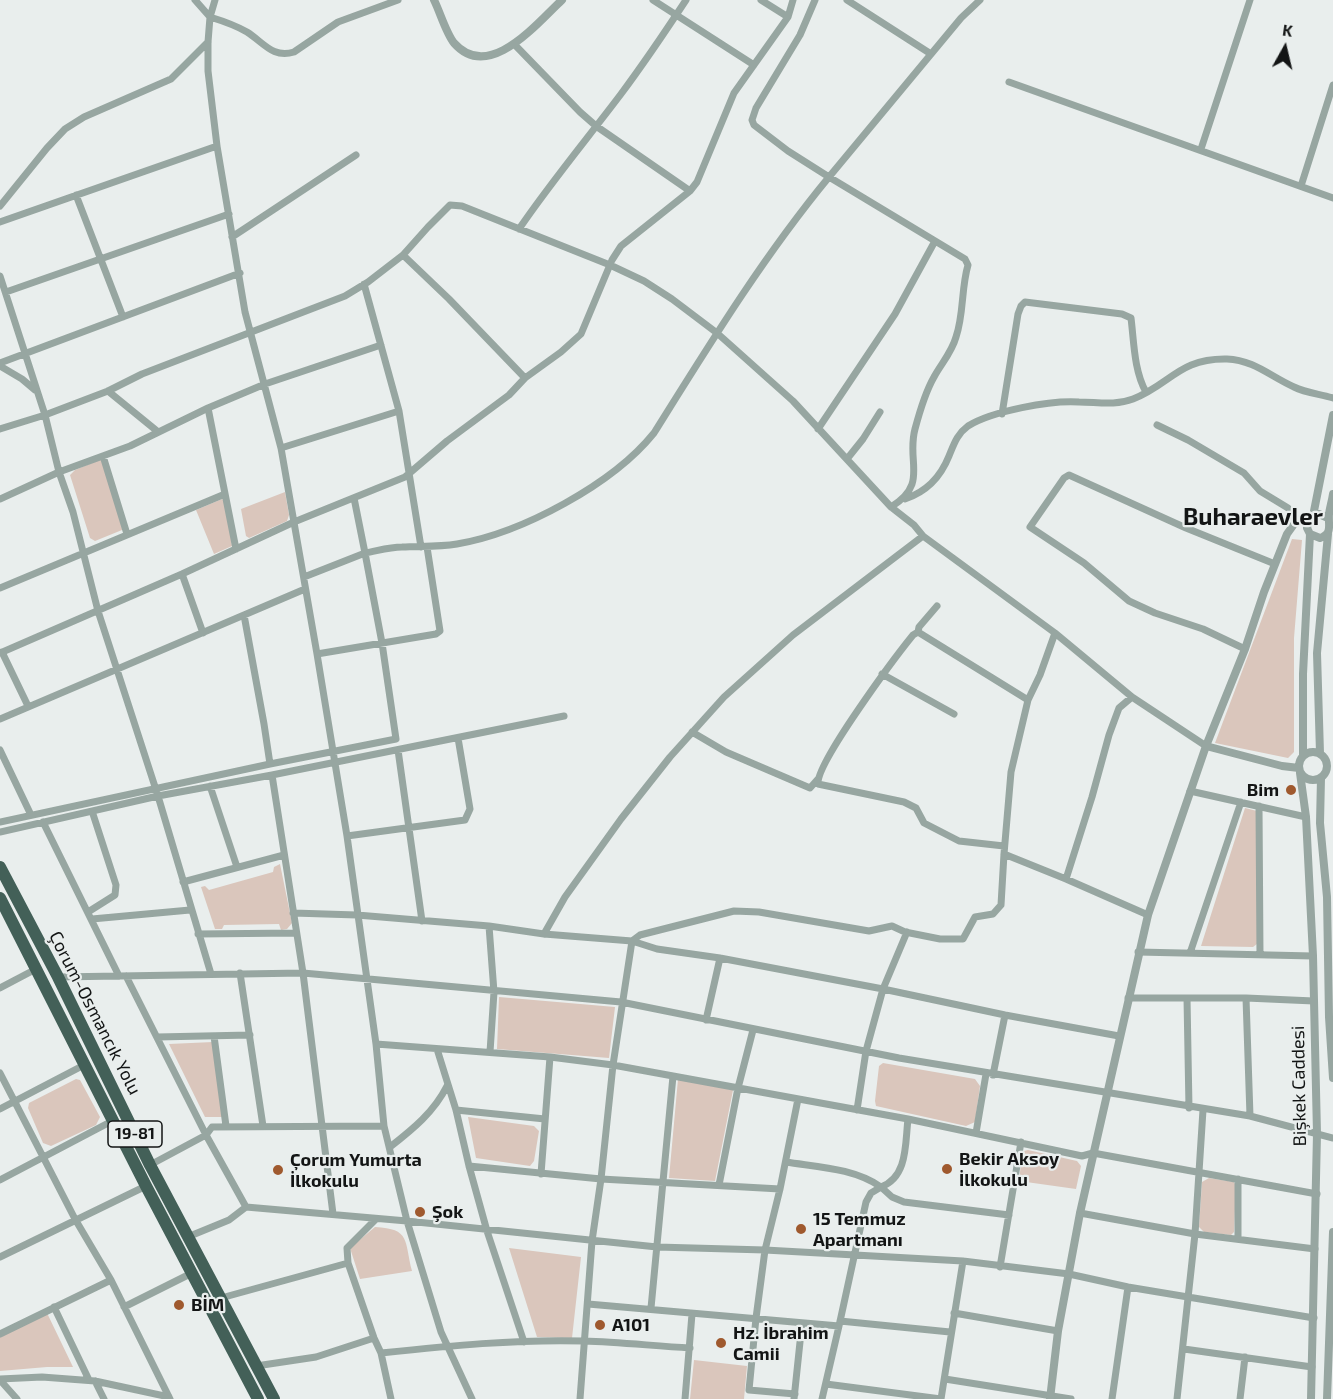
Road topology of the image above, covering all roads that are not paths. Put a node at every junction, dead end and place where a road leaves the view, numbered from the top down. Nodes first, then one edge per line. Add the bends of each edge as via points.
1 (195, 0) edge
2 (215, 0) edge
3 (398, 0) edge
4 (434, 0) edge
5 (562, 0) edge
6 (653, 0) edge
7 (686, 0) edge
8 (761, 0) edge
9 (793, 0) edge
10 (815, 0) edge
11 (847, 0) edge
12 (980, 0) edge
13 (1250, 0) edge
14 (676, 15) junction
15 (210, 17) junction
16 (788, 17) junction
17 (208, 42) junction
18 (514, 44) junction
19 (931, 54) junction
20 (754, 65) junction
21 (1009, 82) dead end
22 (1333, 85) edge
23 (596, 126) junction
24 (216, 146) junction
25 (1201, 149) junction
26 (356, 155) dead end
27 (829, 177) junction
28 (1300, 186) junction
29 (690, 191) junction
30 (76, 195) junction
31 (1333, 198) edge
32 (0, 206) edge
33 (229, 214) junction
34 (0, 222) edge
35 (519, 229) junction
36 (232, 237) junction
37 (935, 241) junction
38 (404, 255) junction
39 (101, 259) junction
40 (610, 265) junction
41 (240, 273) junction
42 (0, 276) edge
43 (364, 285) junction
44 (6, 292) junction
45 (123, 317) junction
46 (251, 331) junction
47 (717, 333) junction
48 (381, 345) junction
49 (24, 354) junction
50 (0, 364) edge
51 (525, 378) junction
52 (266, 384) junction
53 (108, 391) junction
54 (37, 392) junction
55 (1146, 392) junction
56 (1333, 398) edge
57 (208, 408) junction
58 (399, 411) junction
59 (880, 412) dead end
60 (1002, 414) junction
61 (45, 415) junction
62 (1333, 415) edge
63 (1157, 425) dead end
64 (0, 429) edge
65 (818, 429) junction
66 (157, 431) junction
67 (280, 448) junction
68 (103, 456) junction
69 (847, 459) junction
70 (59, 472) junction
71 (410, 474) junction
72 (225, 494) junction
73 (1333, 494) edge
74 (354, 498) junction
75 (0, 499) edge
76 (905, 499) junction
77 (891, 507) junction
78 (1311, 517) junction
79 (1297, 520) junction
80 (1330, 520) edge
81 (294, 522) junction
82 (1331, 532) edge
83 (127, 534) junction
84 (1310, 534) junction
85 (923, 536) junction
86 (424, 547) junction
87 (236, 549) junction
88 (83, 552) junction
89 (365, 553) junction
90 (1275, 564) junction
91 (182, 574) junction
92 (304, 577) junction
93 (0, 588) edge
94 (305, 589) junction
95 (937, 606) dead end
96 (98, 611) junction
97 (244, 615) junction
98 (918, 632) junction
99 (203, 633) junction
100 (1054, 633) junction
101 (382, 643) junction
102 (1245, 649) junction
103 (1, 652) edge
104 (317, 654) junction
105 (116, 669) junction
106 (882, 674) junction
107 (1132, 697) junction
108 (1028, 699) junction
109 (28, 706) junction
110 (954, 714) dead end
111 (564, 716) dead end
112 (0, 719) edge
113 (692, 732) junction
114 (458, 738) junction
115 (1206, 746) junction
116 (0, 750) edge
117 (398, 750) junction
118 (332, 752) junction
119 (1326, 755) edge
120 (1303, 756) junction
121 (335, 762) junction
122 (270, 764) junction
123 (1299, 771) junction
124 (272, 776) junction
125 (1326, 776) edge
126 (818, 779) junction
127 (210, 786) junction
128 (1190, 790) junction
129 (157, 792) junction
130 (1241, 802) junction
131 (1259, 806) junction
132 (93, 811) junction
133 (31, 815) junction
134 (1306, 817) junction
135 (0, 822) edge
136 (43, 822) junction
137 (409, 828) junction
138 (0, 832) edge
139 (346, 836) junction
140 (1004, 846) junction
141 (1004, 854) junction
142 (284, 855) junction
143 (0, 867) edge
144 (237, 867) junction
145 (1066, 879) junction
146 (183, 882) junction
147 (1330, 897) edge
148 (0, 898) edge
149 (190, 910) junction
150 (293, 913) junction
151 (357, 915) junction
152 (1148, 915) junction
153 (90, 916) junction
154 (422, 921) junction
155 (489, 926) junction
156 (907, 932) junction
157 (296, 933) junction
158 (198, 934) junction
159 (544, 934) junction
160 (632, 941) junction
161 (1138, 952) junction
162 (1190, 953) junction
163 (1260, 955) junction
164 (1312, 956) junction
165 (720, 958) junction
166 (36, 969) junction
167 (240, 973) junction
168 (303, 973) junction
169 (211, 974) junction
170 (123, 976) junction
171 (57, 977) junction
172 (366, 980) junction
173 (0, 988) edge
174 (883, 989) junction
175 (494, 992) junction
176 (1128, 998) junction
177 (1186, 998) junction
178 (1246, 998) junction
179 (1314, 1001) junction
180 (621, 1002) junction
181 (1005, 1015) junction
182 (1331, 1017) edge
183 (706, 1020) junction
184 (753, 1030) junction
185 (250, 1035) junction
186 (214, 1036) junction
187 (1119, 1036) junction
188 (158, 1037) junction
189 (376, 1044) junction
190 (437, 1049) junction
191 (866, 1051) junction
192 (490, 1052) junction
193 (550, 1057) junction
194 (86, 1064) junction
195 (613, 1065) junction
196 (0, 1073) edge
197 (989, 1075) junction
198 (673, 1076) junction
199 (1333, 1078) edge
200 (447, 1086) junction
201 (738, 1088) junction
202 (1106, 1092) junction
203 (798, 1099) junction
204 (15, 1102) junction
205 (1189, 1108) junction
206 (0, 1109) edge
207 (456, 1110) junction
208 (857, 1110) junction
209 (1203, 1110) junction
210 (1250, 1116) junction
211 (544, 1119) junction
212 (908, 1119) junction
213 (114, 1120) junction
214 (226, 1126) junction
215 (263, 1126) junction
216 (384, 1126) junction
217 (323, 1127) junction
218 (976, 1133) junction
219 (1317, 1134) junction
220 (206, 1135) junction
221 (1333, 1138) edge
222 (1021, 1142) junction
223 (390, 1147) junction
224 (1093, 1153) junction
225 (43, 1159) junction
226 (786, 1162) junction
227 (150, 1165) junction
228 (469, 1166) junction
229 (1199, 1172) junction
230 (540, 1174) junction
231 (601, 1179) junction
232 (1238, 1179) junction
233 (0, 1180) edge
234 (663, 1183) junction
235 (719, 1185) junction
236 (146, 1186) junction
237 (881, 1187) junction
238 (780, 1189) junction
239 (1317, 1194) junction
240 (246, 1207) junction
241 (1080, 1213) junction
242 (333, 1214) junction
243 (1009, 1215) junction
244 (75, 1219) junction
245 (376, 1219) junction
246 (407, 1221) junction
247 (487, 1231) junction
248 (1195, 1234) junction
249 (1333, 1235) edge
250 (190, 1236) junction
251 (1238, 1239) junction
252 (592, 1241) junction
253 (657, 1247) junction
254 (1316, 1249) junction
255 (765, 1250) junction
256 (855, 1255) junction
257 (0, 1257) edge
258 (963, 1261) junction
259 (348, 1263) junction
260 (1000, 1267) junction
261 (192, 1273) junction
262 (1069, 1274) junction
263 (111, 1280) junction
264 (1128, 1287) junction
265 (1188, 1296) junction
266 (221, 1298) junction
267 (588, 1304) junction
268 (54, 1307) junction
269 (124, 1307) junction
270 (651, 1308) junction
271 (954, 1313) junction
272 (692, 1314) junction
273 (756, 1318) junction
274 (1314, 1318) junction
275 (802, 1323) junction
276 (839, 1324) junction
277 (1058, 1331) junction
278 (950, 1332) junction
279 (0, 1334) edge
280 (374, 1338) junction
281 (584, 1341) junction
282 (524, 1342) junction
283 (448, 1346) junction
284 (690, 1348) junction
285 (1184, 1349) junction
286 (381, 1353) junction
287 (1245, 1357) junction
288 (256, 1366) junction
289 (1312, 1367) junction
290 (945, 1379) junction
291 (0, 1380) edge
292 (92, 1381) junction
293 (826, 1384) junction
294 (794, 1396) edge
295 (169, 1398) edge
296 (1050, 1398) edge
297 (17, 1399) edge
298 (104, 1399) edge
299 (258, 1399) edge
300 (274, 1399) edge
301 (391, 1399) edge
302 (472, 1399) edge
303 (580, 1399) edge
304 (685, 1399) edge
305 (822, 1399) edge
306 (941, 1399) edge
307 (1071, 1399) edge
308 (1112, 1399) edge
309 (1177, 1399) edge
310 (1240, 1399) edge
311 (1311, 1399) edge
312 (1327, 1399) edge

1 - 15 street
2 - 15 street
3 - 15 street via 338,22 286,54 271,51 246,32
4 - 18 street via 454,42 472,56 490,56
5 - 18 street
6 - 14 street
7 - 14 street
8 - 16 street
9 - 16 street
10 - 27 street via 752,120 788,151
11 - 19 street
12 - 19 street
13 - 25 street
14 - 20 street
14 - 23 street
15 - 17 street
16 - 20 street
17 - 24 street
17 - 32 street via 171,78 65,129
18 - 23 street
19 - 27 street
20 - 29 street via 734,93 703,171
21 - 25 street
22 - 28 street
23 - 29 street
23 - 35 street
24 - 30 street
24 - 33 street
25 - 28 street
26 - 36 street
27 - 37 street
27 - 47 street
28 - 31 street
29 - 40 street via 621,246
30 - 34 street
30 - 39 street
33 - 36 street
33 - 39 street
35 - 38 street via 450,205
35 - 40 street
36 - 41 street
37 - 65 street via 895,314
37 - 76 street via 965,259 968,265 956,338 933,378 914,431 914,475
38 - 43 street
38 - 51 street
39 - 44 street
39 - 45 street
40 - 47 street via 644,280
40 - 51 street via 581,334
41 - 45 street
41 - 46 street
42 - 44 street
43 - 46 street via 345,296
43 - 48 street
44 - 49 street
45 - 49 street
46 - 52 street
46 - 53 street
47 - 65 street via 793,401
47 - 86 street via 654,433 641,450 615,470 566,504 526,522 458,544
48 - 52 street
48 - 58 street
49 - 50 street
49 - 54 street
50 - 54 street
51 - 71 street
52 - 57 street
52 - 67 street
53 - 61 street
53 - 66 street
54 - 61 street
55 - 56 street via 1191,364 1228,359 1249,363 1294,388
55 - 60 street via 1117,403 1053,402
55 - 60 street via 1137,367 1131,318 1025,302 1018,314
57 - 66 street
57 - 72 street
58 - 67 street
58 - 71 street
59 - 69 street
60 - 76 street via 968,426 955,438 940,472 928,487
61 - 64 street
61 - 70 street
62 - 78 street
63 - 79 street via 1244,473 1260,491 1288,508
65 - 69 street
66 - 68 street
67 - 81 street
68 - 70 street
68 - 83 street
69 - 77 street
70 - 75 street
70 - 88 street
71 - 74 street
71 - 86 street
72 - 83 street
72 - 87 street
73 - 80 street
74 - 81 street
74 - 89 street
76 - 77 street
77 - 85 street
78 - 79 street
78 - 80 street via 1322,514
78 - 84 street via 1307,528
79 - 90 street
80 - 82 street
81 - 87 street
81 - 92 street
82 - 84 street via 1320,538
82 - 119 street via 1317,653
83 - 88 street
84 - 120 street
85 - 100 street
85 - 113 street via 793,635 724,697
86 - 89 street
86 - 101 street via 440,631
87 - 91 street
88 - 93 street
88 - 96 street
89 - 92 street
89 - 101 street
90 - 102 street
90 - 102 street via 1069,475 1030,526 1084,563 1129,601
91 - 96 street
91 - 99 street
92 - 94 street
94 - 97 street
94 - 104 street
95 - 98 street
96 - 103 street
96 - 105 street
97 - 99 street
97 - 122 street
98 - 106 street
98 - 108 street
99 - 105 street
100 - 107 street
100 - 108 street
101 - 104 street
101 - 118 street via 396,739
102 - 115 street
103 - 109 street
104 - 118 street
105 - 109 street
105 - 129 street
106 - 110 street
106 - 126 street via 826,760
107 - 115 street
107 - 145 street via 1119,708 1109,735
108 - 140 street via 1011,772
109 - 112 street
111 - 114 street
113 - 126 street via 726,752 810,788
113 - 159 street via 589,862
114 - 117 street
114 - 137 street via 470,809 465,820
115 - 123 street
115 - 128 street
116 - 133 street
117 - 121 street
117 - 137 street
118 - 121 street
118 - 122 street
119 - 120 street via 1311,752
119 - 125 street
120 - 123 street
121 - 124 street
121 - 139 street
122 - 129 street
123 - 125 street via 1311,780
123 - 134 street, Bişkek Caddesi
124 - 127 street
124 - 142 street
125 - 147 street, Bişkek Caddesi via 1320,823
126 - 140 street via 818,784 904,802 916,808 924,823 959,841
127 - 129 street
127 - 144 street
128 - 130 street
128 - 152 street
129 - 132 street
129 - 133 street
129 - 146 street
130 - 131 street
130 - 162 street
131 - 134 street
131 - 163 street
132 - 136 street
132 - 153 street via 116,885 115,895
133 - 135 street
134 - 164 street, Bişkek Caddesi
136 - 138 street
136 - 153 street
137 - 139 street
137 - 154 street
139 - 151 street
140 - 141 street
141 - 145 street
141 - 156 street via 1001,904 993,914 975,917 963,939
142 - 144 street
142 - 150 street
143 - 171 highway, Çorum-Osmancık Yolu / 19-81
144 - 146 street
145 - 152 street
146 - 149 street
147 - 182 street, Bişkek Caddesi
148 - 166 highway, Çorum-Osmancık Yolu / 19-81
149 - 153 street
149 - 158 street
150 - 151 street
150 - 157 street
151 - 154 street
151 - 172 street
152 - 161 street
153 - 170 street
154 - 155 street
155 - 159 street
155 - 175 street
156 - 160 street via 892,926 869,931 734,911 640,935
156 - 174 street
157 - 158 street
157 - 168 street
158 - 169 street
159 - 160 street
160 - 165 street via 657,949
160 - 180 street
161 - 162 street
161 - 176 street
162 - 163 street
163 - 164 street
164 - 179 street, Bişkek Caddesi
165 - 174 street
165 - 183 street
166 - 173 street
166 - 194 highway, Çorum-Osmancık Yolu / 19-81
167 - 168 street
167 - 169 street
167 - 185 street
168 - 172 street
168 - 217 street
169 - 170 street
170 - 171 street
170 - 188 street
171 - 227 highway, Çorum-Osmancık Yolu / 19-81
172 - 175 street
172 - 189 street
174 - 181 street
174 - 191 street
175 - 180 street
175 - 192 street
176 - 177 street
176 - 187 street
177 - 178 street
177 - 205 street
178 - 179 street
178 - 210 street
179 - 219 street, Bişkek Caddesi
180 - 183 street
180 - 195 street
181 - 187 street
181 - 197 street
182 - 199 street, Bişkek Caddesi
183 - 184 street
184 - 191 street
184 - 201 street
185 - 186 street
185 - 215 street
186 - 188 street
186 - 214 street
187 - 202 street
188 - 220 street
189 - 190 street
189 - 216 street
190 - 192 street
190 - 200 street
191 - 197 street
191 - 208 street
192 - 193 street
193 - 195 street
193 - 211 street
194 - 204 street
194 - 213 highway, Çorum-Osmancık Yolu / 19-81
195 - 198 street
195 - 231 street
196 - 204 street
197 - 202 street
197 - 218 street
198 - 201 street
198 - 234 street
200 - 207 street
200 - 223 street via 419,1124
201 - 203 street
201 - 235 street
202 - 205 street
202 - 224 street
203 - 208 street
203 - 226 street
204 - 206 street
204 - 225 street
205 - 209 street
207 - 211 street
207 - 228 street
208 - 212 street
209 - 210 street
209 - 229 street
210 - 219 street
211 - 230 street
212 - 218 street
212 - 237 street via 900,1171 894,1180
213 - 225 street
213 - 236 highway, Çorum-Osmancık Yolu / 19-81
214 - 215 street
214 - 220 street via 212,1127
215 - 217 street
216 - 217 street
216 - 223 street
217 - 242 street
218 - 222 street
219 - 221 street
219 - 239 street, Bişkek Caddesi
220 - 227 street
220 - 240 street
222 - 224 street via 1082,1155
222 - 243 street
223 - 246 street
224 - 229 street
224 - 241 street
225 - 233 street
225 - 244 street
226 - 237 street via 845,1172
226 - 238 street
227 - 250 highway, Çorum-Osmancık Yolu / 19-81
228 - 230 street
228 - 247 street
229 - 232 street
229 - 248 street
230 - 231 street
231 - 234 street
231 - 252 street
232 - 239 street
232 - 251 street
234 - 235 street
234 - 253 street
235 - 238 street
236 - 244 street
236 - 261 highway, Çorum-Osmancık Yolu / 19-81
237 - 243 street via 904,1202
237 - 256 street via 866,1202
238 - 255 street
239 - 254 street, Bişkek Caddesi
240 - 242 street
240 - 250 street via 229,1220
241 - 248 street
241 - 262 street
242 - 245 street
243 - 260 street
244 - 257 street
244 - 263 street
245 - 246 street
245 - 259 street via 347,1248
246 - 247 street
246 - 283 street
247 - 252 street
247 - 282 street
248 - 251 street
248 - 265 street
249 - 312 street
250 - 266 highway, Çorum-Osmancık Yolu / 19-81
251 - 254 street
252 - 253 street
252 - 267 street
253 - 255 street
253 - 270 street
254 - 274 street, Bişkek Caddesi
255 - 256 street
255 - 273 street
256 - 258 street
256 - 276 street
258 - 260 street
258 - 271 street
259 - 266 street
259 - 280 street
260 - 262 street
261 - 269 street
261 - 299 highway, Çorum-Osmancık Yolu / 19-81
262 - 264 street
262 - 277 street
263 - 268 street
263 - 269 street
264 - 265 street
264 - 308 street
265 - 274 street
265 - 285 street
266 - 288 highway, Çorum-Osmancık Yolu / 19-81
267 - 270 street
267 - 281 street
268 - 279 street
268 - 292 street
269 - 295 street
270 - 272 street
271 - 277 street
271 - 278 street
272 - 273 street
272 - 284 street
273 - 275 street
273 - 294 street via 749,1390
274 - 289 street, Bişkek Caddesi
275 - 276 street
275 - 294 street
276 - 278 street
276 - 293 street
277 - 296 street
278 - 290 street
280 - 286 street
280 - 288 street via 316,1356
281 - 282 street
281 - 284 street
281 - 303 street
282 - 283 street
283 - 286 street
283 - 302 street
284 - 304 street
285 - 287 street
285 - 309 street
286 - 301 street
287 - 289 street
287 - 310 street
288 - 300 highway, Çorum-Osmancık Yolu / 19-81
289 - 311 street, Bişkek Caddesi
290 - 296 street
290 - 306 street
291 - 292 street via 42,1377
291 - 297 street
292 - 295 street
292 - 298 street
293 - 305 street
293 - 306 street
296 - 307 street

